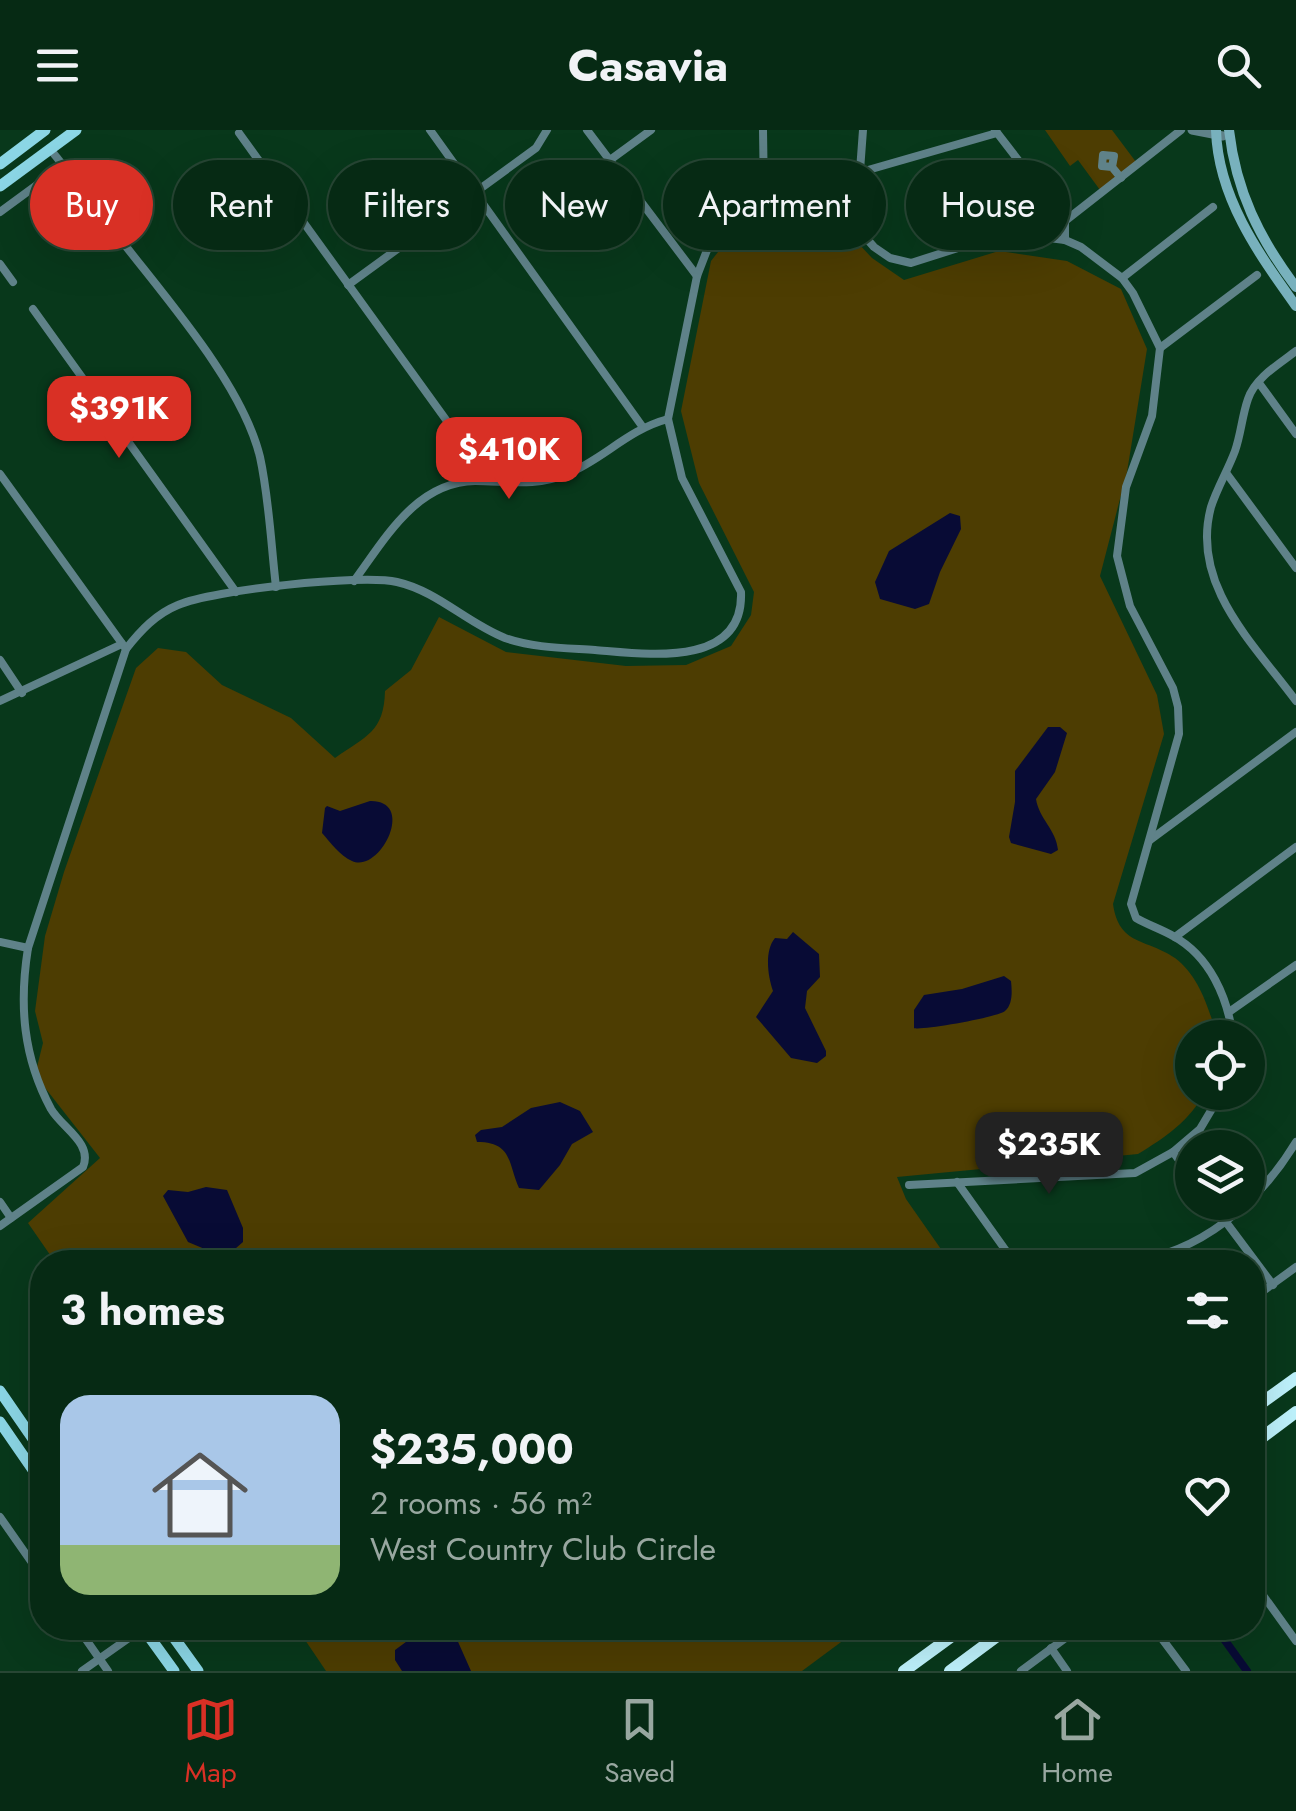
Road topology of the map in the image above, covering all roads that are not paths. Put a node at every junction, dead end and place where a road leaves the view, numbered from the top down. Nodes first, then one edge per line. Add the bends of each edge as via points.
1 (45, 130) edge
2 (76, 130) edge
3 (430, 130) edge
4 (547, 130) edge
5 (587, 130) edge
6 (651, 130) edge
7 (763, 130) edge
8 (864, 130) edge
9 (1180, 130) edge
10 (1192, 130) edge
11 (996, 131) edge
12 (239, 133) dead end
13 (1216, 133) edge
14 (1230, 133) edge
15 (50, 149) junction
16 (60, 160) edge
17 (452, 160) edge
18 (610, 160) joint
19 (763, 160) edge
20 (862, 160) edge
21 (1018, 160) edge
22 (0, 164) edge
23 (886, 164) edge
24 (1112, 167) dead end
25 (1121, 178) junction
26 (485, 183) edge
27 (0, 186) edge
28 (30, 190) edge
29 (643, 204) edge
30 (485, 205) edge
31 (1213, 207) dead end
32 (0, 212) edge
33 (1070, 217) edge
34 (1070, 242) edge
35 (129, 250) edge
36 (394, 250) edge
37 (707, 250) edge
38 (877, 250) edge
39 (951, 250) edge
40 (0, 264) edge
41 (1258, 275) dead end
42 (698, 276) junction
43 (1122, 278) junction
44 (14, 282) dead end
45 (348, 285) junction
46 (1293, 291) edge
47 (1296, 306) edge
48 (33, 309) dead end
49 (1160, 348) junction
50 (1296, 351) edge
51 (1259, 383) junction
52 (668, 419) junction
53 (642, 426) junction
54 (1296, 434) edge
55 (0, 474) edge
56 (1227, 474) junction
57 (474, 481) junction
58 (1296, 568) edge
59 (354, 581) junction
60 (276, 587) junction
61 (236, 592) junction
62 (124, 646) junction
63 (0, 660) edge
64 (22, 692) junction
65 (0, 701) edge
66 (1296, 702) edge
67 (1296, 732) edge
68 (1150, 840) junction
69 (1296, 846) edge
70 (1175, 936) junction
71 (0, 942) edge
72 (28, 948) junction
73 (1296, 965) edge
74 (1229, 1012) junction
75 (1230, 1020) edge
76 (1211, 1110) edge
77 (1296, 1142) edge
78 (1173, 1152) junction
79 (1175, 1155) edge
80 (958, 1182) junction
81 (909, 1185) dead end
82 (0, 1202) edge
83 (11, 1218) junction
84 (1225, 1221) junction
85 (0, 1226) edge
86 (1006, 1250) edge
87 (1176, 1250) edge
88 (1247, 1250) edge
89 (1296, 1267) edge
90 (1265, 1274) edge
91 (1273, 1285) junction
92 (1265, 1290) edge
93 (1296, 1378) edge
94 (0, 1391) edge
95 (1265, 1401) edge
96 (1296, 1412) edge
97 (0, 1422) edge
98 (30, 1435) edge
99 (1265, 1435) edge
100 (30, 1465) edge
101 (0, 1517) edge
102 (30, 1560) edge
103 (1265, 1598) edge
104 (87, 1640) edge
105 (126, 1640) edge
106 (152, 1640) edge
107 (173, 1640) edge
108 (946, 1640) edge
109 (992, 1640) edge
110 (1062, 1640) edge
111 (1163, 1640) edge
112 (1296, 1641) edge
113 (178, 1642) joint
114 (1050, 1648) junction
115 (100, 1658) junction
116 (82, 1671) edge
117 (108, 1671) edge
118 (174, 1671) edge
119 (198, 1671) edge
120 (904, 1671) edge
121 (950, 1671) edge
122 (1021, 1671) edge
123 (1066, 1671) edge
124 (1186, 1671) edge

1 - 22 main road
2 - 15 main road
3 - 17 street
4 - 26 street via 536,148
5 - 18 street
6 - 18 street
7 - 19 street
8 - 20 street
9 - 25 street
10 - 13 street
11 - 21 street
11 - 23 street
12 - 45 street
13 - 14 street
13 - 46 main road via 1238,217
14 - 46 main road via 1241,192
15 - 16 street
15 - 27 main road
24 - 25 street
25 - 33 street
28 - 32 street
29 - 42 street
30 - 53 street
31 - 43 street
34 - 43 street
35 - 60 street via 245,416 260,456
36 - 45 street
37 - 42 street
38 - 39 street via 910,263
40 - 44 street
41 - 49 street
42 - 52 street
43 - 49 street
45 - 57 street via 470,453
46 - 47 main road
48 - 61 street
49 - 68 street via 1152,416 1126,487 1117,556 1130,606 1178,707 1176,750
50 - 51 street
51 - 54 street
51 - 56 street via 1249,395
52 - 53 street
52 - 59 street via 682,478 741,592 742,610 712,644 664,655 521,643 418,588
53 - 57 street via 567,474 538,483
55 - 62 street
56 - 58 street
56 - 66 street via 1212,505 1209,566 1221,600
57 - 59 street via 422,498
59 - 60 street
60 - 61 street
61 - 62 street via 159,614
62 - 64 street
62 - 72 street
63 - 64 street
64 - 65 street
67 - 68 street
68 - 70 street via 1132,912
69 - 70 street
70 - 74 street via 1200,958
71 - 72 street
72 - 83 street via 22,986 29,1057 54,1114 86,1158
73 - 74 street
74 - 75 street
76 - 78 street
77 - 84 street via 1268,1183
78 - 79 street
78 - 80 street via 1119,1176
80 - 81 street
80 - 86 street
82 - 83 street
83 - 85 street
84 - 87 street
84 - 88 street
89 - 91 street
90 - 91 street
91 - 92 street
93 - 95 highway
94 - 98 main road
96 - 99 highway
97 - 100 main road
101 - 102 street
103 - 112 street
104 - 115 street
105 - 115 street
106 - 118 main road
107 - 113 main road
108 - 120 highway
109 - 121 highway
110 - 114 street
111 - 124 street
113 - 119 main road
114 - 122 street
114 - 123 street
115 - 116 street
115 - 117 street

